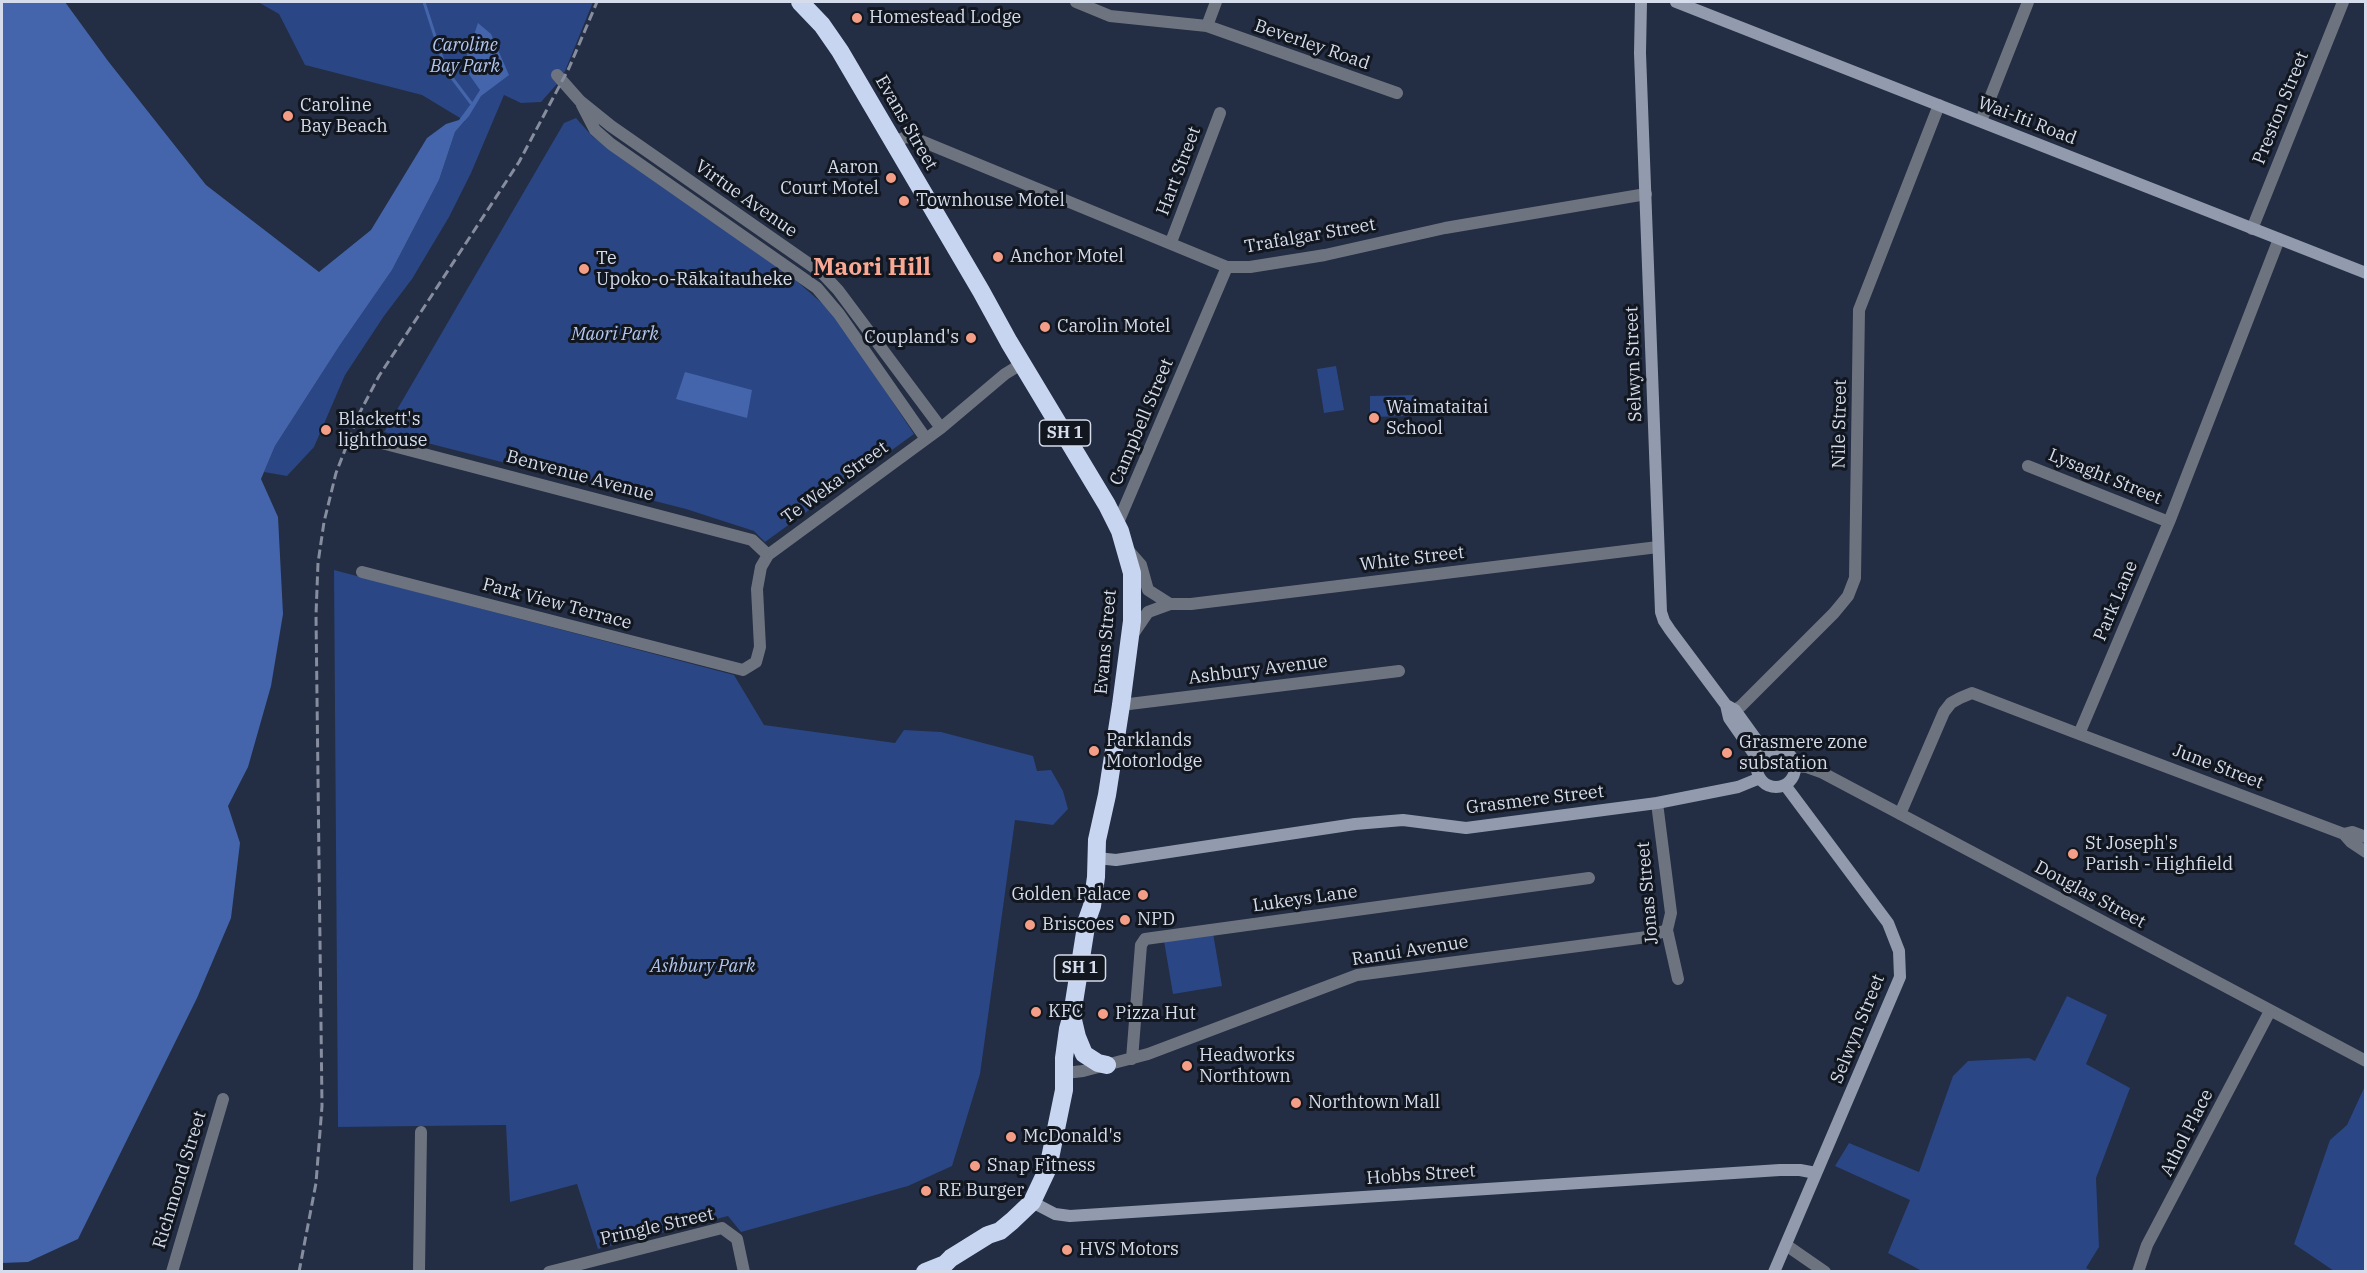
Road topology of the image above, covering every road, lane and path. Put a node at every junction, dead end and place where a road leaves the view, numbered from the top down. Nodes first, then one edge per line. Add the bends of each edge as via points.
1 (800, 2) edge
2 (1076, 2) edge
3 (1216, 2) edge
4 (1641, 2) edge
5 (1676, 2) edge
6 (2028, 2) edge
7 (2343, 2) edge
8 (1206, 26) junction
9 (557, 75) dead end
10 (1397, 93) dead end
11 (580, 102) junction
12 (1939, 105) junction
13 (1220, 113) dead end
14 (1981, 121) junction
15 (894, 142) junction
16 (1646, 194) junction
17 (2252, 229) junction
18 (2279, 239) junction
19 (1171, 242) junction
20 (1227, 267) junction
21 (2366, 273) edge
22 (1023, 363) junction
23 (941, 428) junction
24 (926, 439) junction
25 (378, 442) dead end
26 (2028, 466) dead end
27 (2169, 522) junction
28 (1117, 525) junction
29 (1124, 545) junction
30 (1658, 547) junction
31 (768, 555) junction
32 (362, 572) dead end
33 (1170, 604) junction
34 (1131, 637) junction
35 (1399, 671) dead end
36 (1121, 705) junction
37 (1730, 707) junction
38 (2079, 734) junction
39 (1762, 757) junction
40 (1795, 766) junction
41 (1760, 778) junction
42 (1785, 785) junction
43 (1657, 803) junction
44 (1900, 814) junction
45 (2344, 834) junction
46 (2366, 837) edge
47 (2366, 852) edge
48 (1097, 858) junction
49 (1589, 878) dead end
50 (1667, 930) junction
51 (1678, 979) dead end
52 (2270, 1011) junction
53 (1072, 1015) junction
54 (1132, 1059) junction
55 (2366, 1061) edge
56 (1107, 1065) junction
57 (1065, 1073) junction
58 (223, 1099) dead end
59 (421, 1132) dead end
60 (1816, 1173) junction
61 (1032, 1202) junction
62 (1786, 1245) junction
63 (950, 1266) edge
64 (172, 1272) edge
65 (419, 1272) edge
66 (549, 1272) edge
67 (744, 1272) edge
68 (925, 1272) edge
69 (1774, 1272) edge
70 (1825, 1272) edge
71 (2138, 1272) edge

1 - 15 highway, Evans Street / SH 1 via 831,37
2 - 8 street, Beverley Road via 1110,16
3 - 8 street
4 - 16 street, Selwyn Street
5 - 12 street, Wai-Iti Road
6 - 14 street
7 - 17 street, Preston Street
8 - 10 street, Beverley Road
9 - 11 street, Virtue Avenue
11 - 23 street, Virtue Avenue via 822,273
11 - 24 street, Virtue Avenue via 595,130 611,144 817,288
12 - 14 street, Wai-Iti Road
12 - 37 street, Nile Street via 1859,310 1855,578 1848,596 1834,613 1741,706
13 - 19 street, Hart Street
14 - 17 street, Wai-Iti Road
15 - 19 street, Trafalgar Street via 906,137 919,140
15 - 22 highway, Evans Street / SH 1
16 - 20 street, Trafalgar Street via 1444,228 1325,255
16 - 30 street, Selwyn Street
17 - 18 street, Wai-Iti Road
18 - 21 street, Wai-Iti Road
18 - 27 street, Park Lane
19 - 20 street, Trafalgar Street
20 - 28 street, Campbell Street
22 - 23 street, Te Weka Street
22 - 28 highway, Evans Street / SH 1
23 - 24 street, Te Weka Street
24 - 31 street, Te Weka Street
25 - 31 street, Benvenue Avenue via 752,540
26 - 27 street, Lysaght Street
27 - 38 street, Park Lane
28 - 29 highway, Evans Street / SH 1
29 - 33 street via 1141,565 1148,590
29 - 34 highway, Evans Street / SH 1 via 1134,589
30 - 33 street, White Street
30 - 37 street, Selwyn Street via 1664,621
31 - 32 street, Park View Terrace via 757,589 760,647 756,662 743,670
33 - 34 street, White Street via 1148,612
34 - 36 highway, Evans Street / SH 1
35 - 36 street, Ashbury Avenue
36 - 48 highway, Evans Street / SH 1
37 - 39 street, Selwyn Street
38 - 44 street via 1972,693 1960,698 1944,712
38 - 45 street, June Street
39 - 40 street via 1772,750 1784,751
39 - 41 street
40 - 42 street via 1793,777
40 - 44 street, Douglas Street via 1821,772
41 - 42 street via 1768,785
41 - 43 street, Grasmere Street via 1738,787
42 - 60 street, Selwyn Street via 1888,923 1899,951 1900,977
43 - 48 street, Grasmere Street via 1466,828 1403,820 1355,824 1116,860
43 - 50 street, Jonas Street via 1671,913
44 - 52 street, Douglas Street
45 - 46 street, June Street via 2352,832
45 - 47 street, June Street
48 - 53 highway, Evans Street / SH 1
49 - 54 street, Lukeys Lane via 1145,939 1141,945
50 - 51 street, Jonas Street
50 - 54 street, Ranui Avenue via 1647,937 1358,975
52 - 55 street, Douglas Street
52 - 71 street, Athol Place via 2147,1245
53 - 56 highway via 1084,1054
53 - 57 highway, Evans Street / SH 1
54 - 56 street, Ranui Avenue
56 - 57 street, Ranui Avenue
57 - 61 highway, Evans Street / SH 1 via 1051,1158
58 - 64 street, Richmond Street
59 - 65 street
60 - 61 street, Hobbs Street via 1780,1170 1070,1216 1055,1214
60 - 62 street, Selwyn Street
61 - 63 highway, Evans Street / SH 1 via 1000,1231 988,1235
62 - 69 street, Selwyn Street
62 - 70 street
63 - 68 highway, Evans Street / SH 1
66 - 67 street, Pringle Street via 722,1228 737,1239

